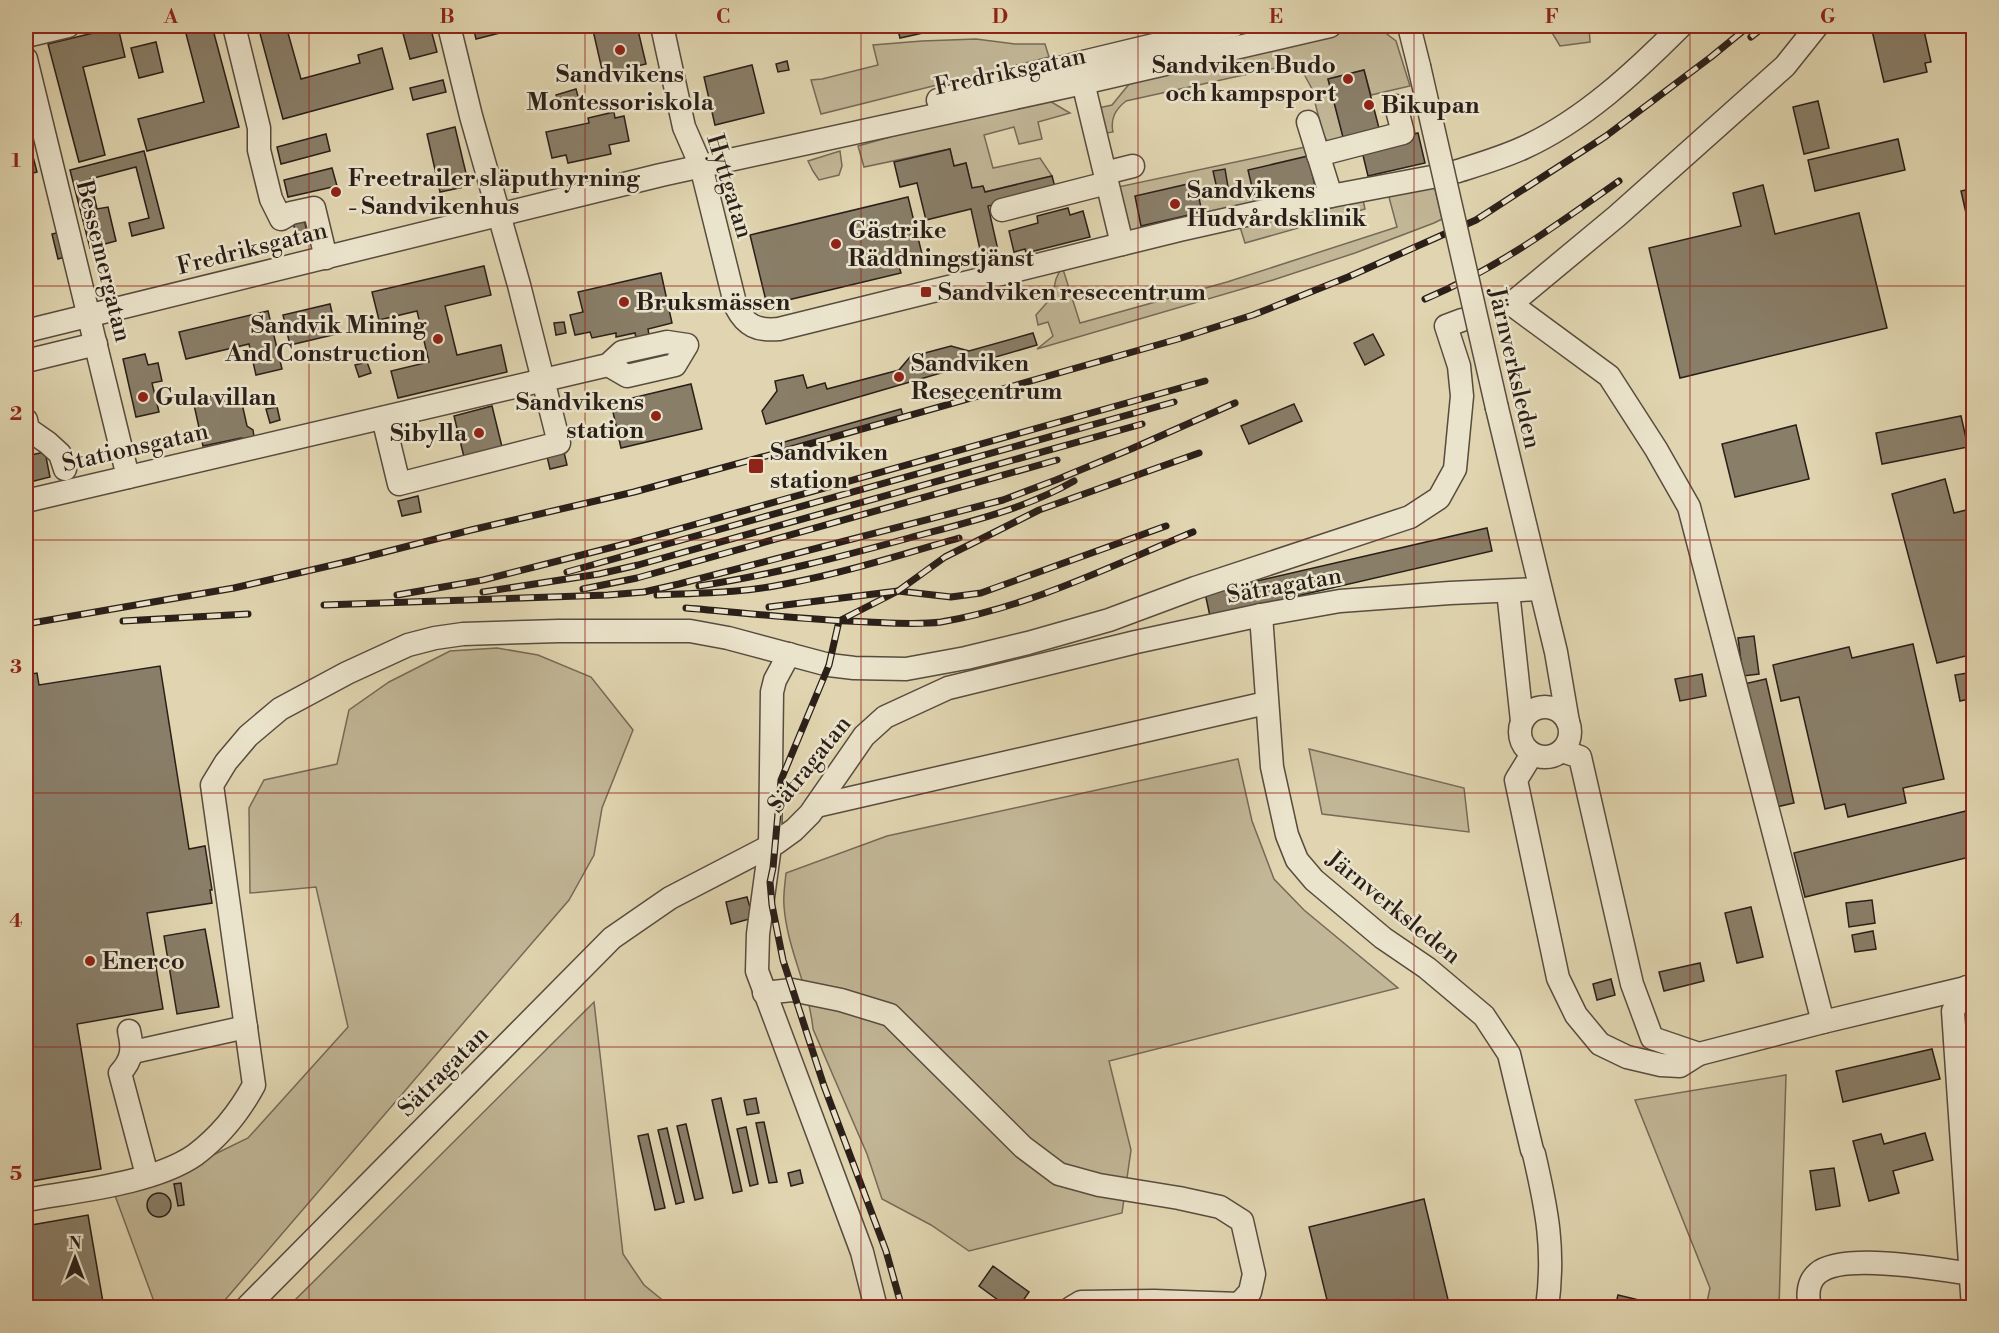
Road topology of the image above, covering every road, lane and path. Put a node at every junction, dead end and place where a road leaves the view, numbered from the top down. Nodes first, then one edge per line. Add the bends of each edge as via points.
1 (68, 26) edge
2 (234, 26) edge
3 (449, 26) edge
4 (662, 26) edge
5 (1233, 26) edge
6 (1330, 26) edge
7 (1410, 26) edge
8 (1681, 26) edge
9 (1817, 26) edge
10 (26, 36) edge
11 (26, 59) edge
12 (1081, 73) junction
13 (1396, 106) dead end
14 (1308, 122) dead end
15 (1318, 154) junction
16 (701, 166) junction
17 (1133, 166) dead end
18 (1458, 171) dead end
19 (1432, 177) dead end
20 (1106, 178) junction
21 (1331, 196) junction
22 (1002, 210) dead end
23 (499, 216) junction
24 (1122, 244) junction
25 (326, 258) junction
26 (89, 315) junction
27 (1462, 320) tunnel mouth
28 (26, 331) edge
29 (96, 344) junction
30 (26, 361) edge
31 (608, 365) dead end
32 (543, 380) junction
33 (383, 418) junction
34 (26, 426) edge
35 (65, 470) dead end
36 (128, 477) junction
37 (26, 501) edge
38 (1540, 589) junction
39 (1508, 591) junction
40 (1261, 615) junction
41 (789, 654) junction
42 (1266, 703) junction
43 (1522, 721) junction
44 (1568, 722) junction
45 (1562, 751) junction
46 (1532, 754) junction
47 (816, 806) junction
48 (770, 846) junction
49 (1970, 987) edge
50 (764, 993) junction
51 (1823, 1022) junction
52 (246, 1028) junction
53 (1699, 1054) junction
54 (147, 1175) junction
55 (26, 1200) edge
56 (1971, 1274) junction
57 (246, 1308) edge
58 (876, 1308) edge
59 (1071, 1308) edge
60 (1547, 1308) edge
61 (1810, 1308) edge
62 (1973, 1308) edge

1 - 10 street
2 - 25 street via 259,128 271,199 281,219 314,208
3 - 23 street
4 - 16 street, Hyttgatan via 684,127
5 - 12 street, Fredriksgatan
6 - 12 street, Fredriksgatan
7 - 38 street, Järnverksleden, bridge
8 - 18 street via 1608,94 1560,129 1525,148
9 - 51 street via 1785,66 1617,216 1503,307 1609,376 1689,507
11 - 26 street, Bessemergatan
12 - 16 street, Fredriksgatan
12 - 20 street
13 - 15 street via 1403,133
14 - 15 street
15 - 21 street
16 - 23 street, Fredriksgatan
16 - 24 street, Hyttgatan via 736,306 748,324 766,331
17 - 20 street
19 - 21 street
20 - 22 street
20 - 24 street
21 - 24 street
23 - 25 street, Fredriksgatan
23 - 32 street
25 - 26 street, Fredriksgatan
26 - 28 street, Fredriksgatan
26 - 29 street, Bessemergatan
27 - 41 street via 1446,326 1459,366 1462,396 1455,470 1439,498 1410,517 1109,620 966,658 906,669 829,665
29 - 30 street
29 - 36 street, Bessemergatan
31 - 32 street, Stationsgatan
32 - 33 street, Stationsgatan
32 - 33 street via 559,442 399,484
33 - 36 street, Stationsgatan
34 - 35 street via 60,454
36 - 37 street, Stationsgatan
38 - 39 street, Sätragatan
38 - 44 street, Järnverksleden
39 - 40 street, Sätragatan via 1340,601
39 - 43 street
40 - 42 street, Järnverksleden
40 - 47 street, Sätragatan via 1051,661 948,688 914,702 885,717 864,736
41 - 48 street via 772,692
41 - 52 street via 690,631 463,634 408,645 280,709 248,736 212,785
42 - 47 street
42 - 60 street, Järnverksleden via 1277,795 1297,860 1314,880 1383,938 1460,994 1484,1016 1509,1054 1546,1206 1550,1236
43 - 44 street via 1542,707 1557,710
43 - 46 street via 1522,743
44 - 45 street, Järnverksleden via 1570,738
45 - 46 street via 1547,758
45 - 53 street via 1580,758 1632,984 1652,1038
46 - 53 street via 1516,780 1558,978 1576,1015 1600,1044 1627,1057 1680,1066
47 - 48 street, Sätragatan via 796,828
48 - 50 street via 758,934 757,971
48 - 57 street, Sätragatan via 670,898 612,938
49 - 51 street
49 - 56 street via 1953,1011
50 - 58 street via 844,1201
50 - 59 street via 792,990 890,1015 1023,1147 1059,1174 1220,1207 1242,1221 1254,1274 1251,1292 1239,1304 1081,1302
51 - 53 street
52 - 54 street via 254,1085 245,1102 194,1155
52 - 54 street via 131,1041 129,1062 120,1073
54 - 55 street
56 - 61 street via 1918,1265 1839,1265 1819,1271 1812,1279
56 - 62 street

